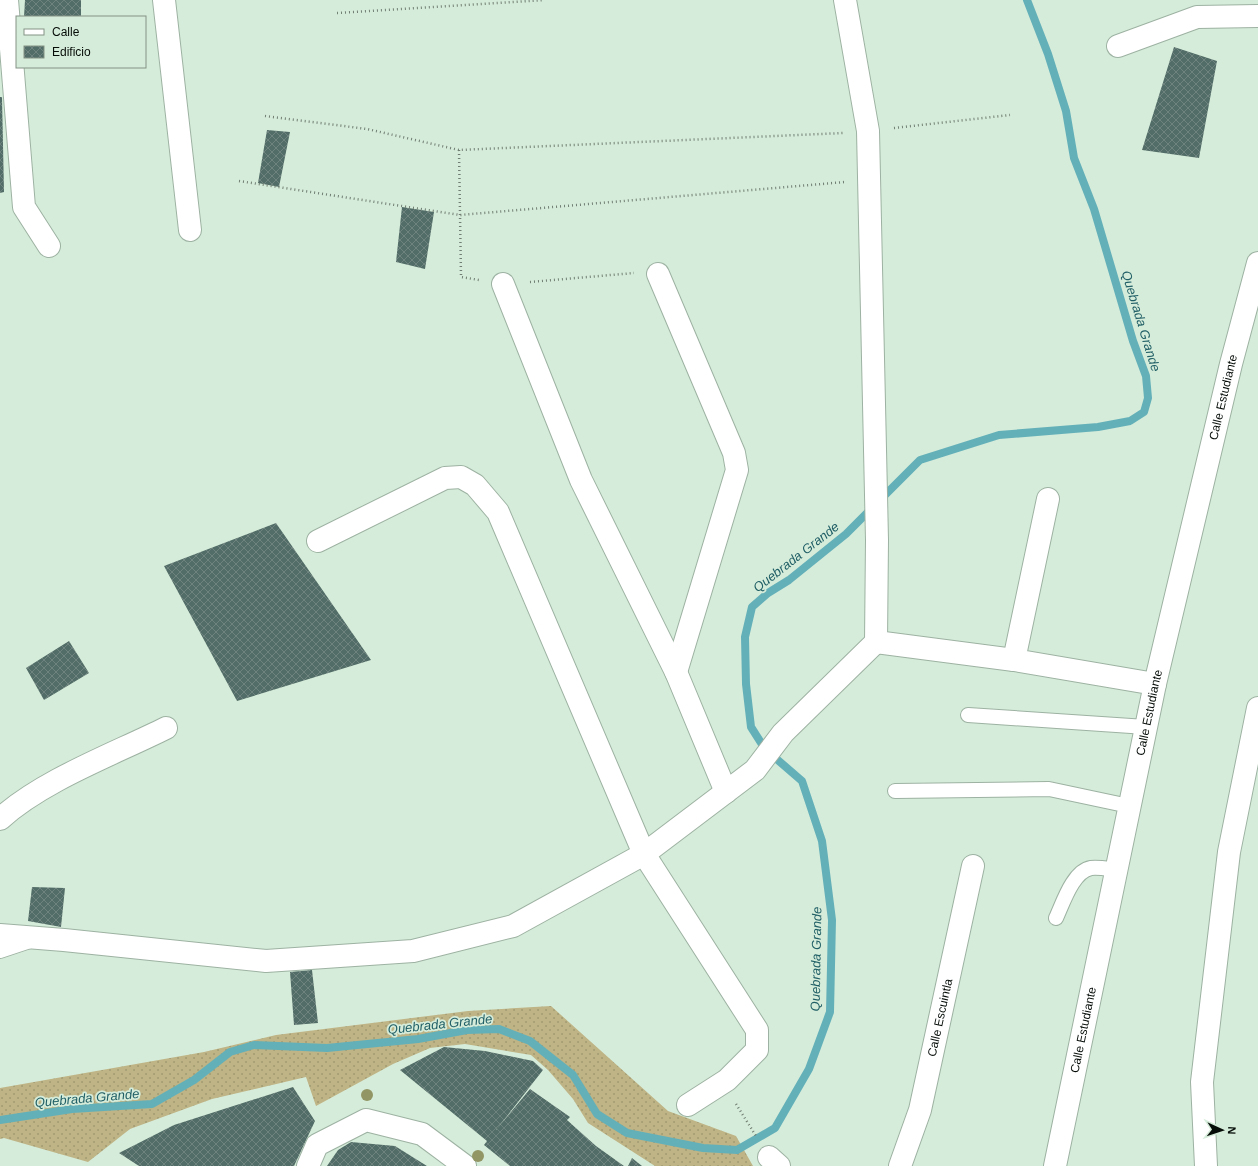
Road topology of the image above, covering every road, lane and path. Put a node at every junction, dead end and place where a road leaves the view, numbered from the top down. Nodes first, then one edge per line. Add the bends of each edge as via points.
1 (7, 0) edge
2 (164, 0) edge
3 (544, 0) edge
4 (845, 0) edge
5 (337, 13) dead end
6 (1258, 16) edge
7 (1118, 46) dead end
8 (1010, 114) dead end
9 (265, 116) dead end
10 (868, 132) junction
11 (460, 150) junction
12 (868, 179) junction
13 (239, 181) dead end
14 (460, 215) junction
15 (190, 230) dead end
16 (49, 246) dead end
17 (1258, 263) edge
18 (658, 274) joint
19 (503, 284) junction
20 (1048, 499) dead end
21 (318, 541) dead end
22 (876, 642) junction
23 (1014, 660) junction
24 (676, 672) junction
25 (1155, 684) junction
26 (1258, 708) edge
27 (968, 715) dead end
28 (1146, 727) junction
29 (166, 728) dead end
30 (895, 791) dead end
31 (726, 792) junction
32 (1129, 806) junction
33 (0, 819) edge
34 (644, 854) junction
35 (973, 866) dead end
36 (1116, 870) junction
37 (1056, 918) dead end
38 (0, 936) edge
39 (38, 938) junction
40 (0, 951) edge
41 (735, 1103) dead end
42 (688, 1105) dead end
43 (774, 1162) edge
44 (308, 1166) edge
45 (466, 1166) edge
46 (900, 1166) edge
47 (1055, 1166) edge
48 (1206, 1166) edge

1 - 16 street via 24,207
2 - 15 street
3 - 5 path
4 - 10 street
6 - 7 street via 1197,17
8 - 10 path
9 - 11 path via 367,129
10 - 11 path
10 - 12 street
11 - 14 path
12 - 14 path
12 - 22 street via 877,540
13 - 14 path
14 - 19 path via 461,277
17 - 25 street, Calle Estudiante via 1231,364
18 - 19 path via 645,272
18 - 24 street via 734,453 737,470
19 - 24 street via 581,480
20 - 23 street
21 - 34 street via 445,478 461,478 475,485 498,512
22 - 23 street
22 - 31 street via 782,733 755,770
23 - 25 street
24 - 31 street
25 - 28 street, Calle Estudiante
26 - 48 street via 1228,852 1203,1074
27 - 28 lane
28 - 32 street, Calle Estudiante
29 - 33 street via 48,785
30 - 32 lane via 1049,789
31 - 34 street
32 - 36 street, Calle Estudiante
34 - 39 street via 513,926 413,951 266,961
34 - 42 street via 757,1030 757,1050 727,1080
35 - 46 street, Calle Escuintla via 920,1110
36 - 37 lane via 1091,868 1083,871 1071,884
36 - 47 street, Calle Estudiante
38 - 39 street
39 - 40 lane
41 - 43 path
44 - 45 street via 317,1145 366,1120 422,1134

